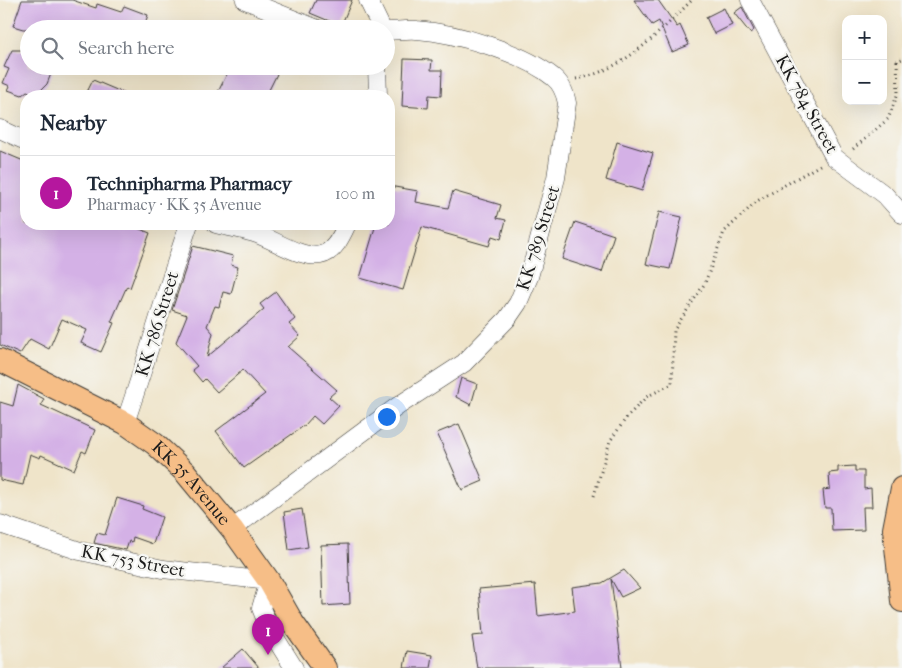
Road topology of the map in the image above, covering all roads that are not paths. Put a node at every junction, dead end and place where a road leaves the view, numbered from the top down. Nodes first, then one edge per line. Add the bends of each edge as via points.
1 (245, 0) edge
2 (368, 0) edge
3 (750, 0) edge
4 (295, 20) edge
5 (378, 20) edge
6 (395, 31) edge
7 (377, 75) edge
8 (378, 90) edge
9 (0, 129) edge
10 (20, 138) edge
11 (902, 214) edge
12 (187, 230) edge
13 (242, 230) edge
14 (344, 230) edge
15 (0, 360) edge
16 (125, 423) junction
17 (902, 488) edge
18 (0, 524) edge
19 (232, 529) junction
20 (269, 581) junction
21 (902, 601) edge
22 (294, 668) edge
23 (325, 668) edge

1 - 4 street
2 - 5 street
3 - 11 street, KK 784 Street via 834,157 885,196
6 - 19 street, KK 789 Street via 416,30 491,46 554,77 565,92 567,103 556,178 529,277 507,319 464,363 398,406
7 - 8 street
9 - 10 street
12 - 16 street, KK 786 Street
13 - 14 street via 307,254 320,255 341,238
15 - 16 main road, KK 35 Avenue
16 - 19 main road, KK 35 Avenue via 156,444 185,472
17 - 21 main road via 894,529
18 - 20 street, KK 753 Street via 80,551 163,569
19 - 20 main road, KK 35 Avenue
20 - 22 street via 261,608 269,628
20 - 23 main road, KK 35 Avenue

